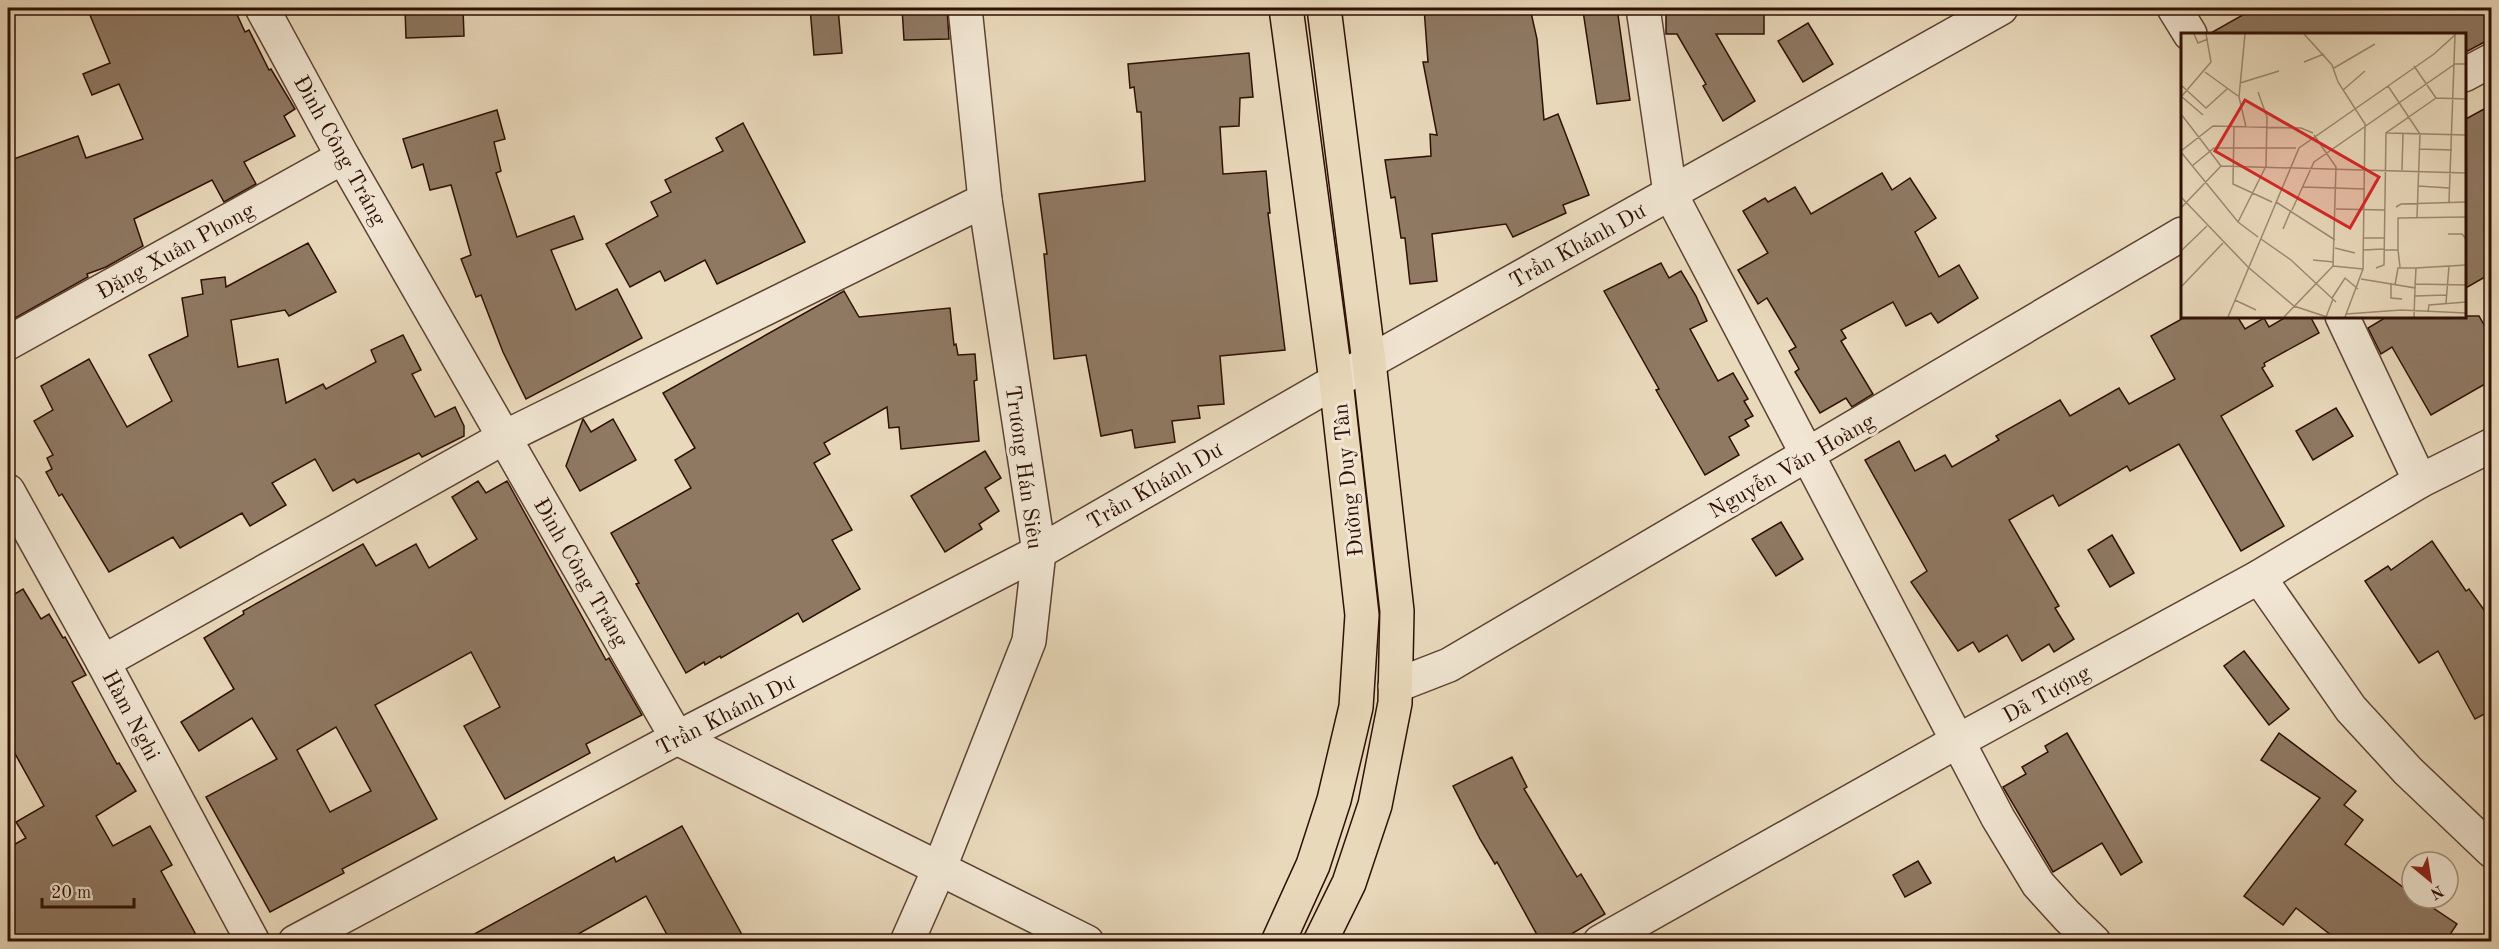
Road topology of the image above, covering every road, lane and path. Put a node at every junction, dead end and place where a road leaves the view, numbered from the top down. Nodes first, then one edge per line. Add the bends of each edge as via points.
1 (262, 8) edge
2 (965, 8) edge
3 (1286, 8) edge
4 (1324, 8) edge
5 (1643, 8) edge
6 (2001, 8) edge
7 (2174, 8) edge
8 (2189, 33) edge
9 (2492, 60) edge
10 (2466, 74) edge
11 (344, 157) junction
12 (1670, 193) junction
13 (985, 200) junction
14 (2181, 235) edge
15 (2343, 318) edge
16 (8, 343) edge
17 (1369, 362) junction
18 (1336, 381) junction
19 (505, 437) junction
20 (2492, 445) edge
21 (1808, 455) junction
22 (2420, 481) junction
23 (8, 491) edge
24 (1038, 552) junction
25 (2259, 577) junction
26 (103, 662) junction
27 (1395, 686) junction
28 (677, 738) junction
29 (1958, 741) junction
30 (2492, 851) edge
31 (940, 867) junction
32 (254, 942) edge
33 (295, 942) edge
34 (907, 942) edge
35 (1087, 942) edge
36 (1278, 942) edge
37 (1320, 942) edge
38 (1600, 942) edge
39 (2094, 942) edge

1 - 11 street, Đinh Công Tráng
2 - 13 street, Trương Hán Siêu
3 - 18 main road, Đường Duy Tân
4 - 17 main road, Đường Duy Tân
5 - 12 street
6 - 12 street, Trần Khánh Dư
7 - 8 street
9 - 10 street
11 - 16 street, Đặng Xuân Phong
11 - 19 street, Đinh Công Tráng
12 - 17 street, Trần Khánh Dư
12 - 21 street
13 - 19 street
13 - 24 street, Trương Hán Siêu
14 - 21 street, Nguyễn Văn Hoàng
15 - 22 street
17 - 18 street, Trần Khánh Dư
17 - 27 main road, Đường Duy Tân via 1397,610
18 - 24 street, Trần Khánh Dư
18 - 36 main road, Đường Duy Tân via 1362,615 1356,707 1327,822
19 - 26 street
19 - 28 street, Đinh Công Tráng
20 - 22 street, Dã Tượng
21 - 27 street, Nguyễn Văn Hoàng via 1449,665
21 - 29 street
22 - 25 street, Dã Tượng
23 - 26 street, Hàm Nghi
24 - 28 street, Trần Khánh Dư
24 - 31 street, Trương Hán Siêu via 1029,641
25 - 29 street, Dã Tượng
25 - 30 street via 2352,709 2408,771
26 - 32 street, Hàm Nghi
27 - 37 main road, Đường Duy Tân via 1375,805 1348,883
28 - 31 street
28 - 33 street, Trần Khánh Dư
29 - 38 street, Dã Tượng
29 - 39 street via 2038,884
31 - 34 street, Trương Hán Siêu
31 - 35 street

